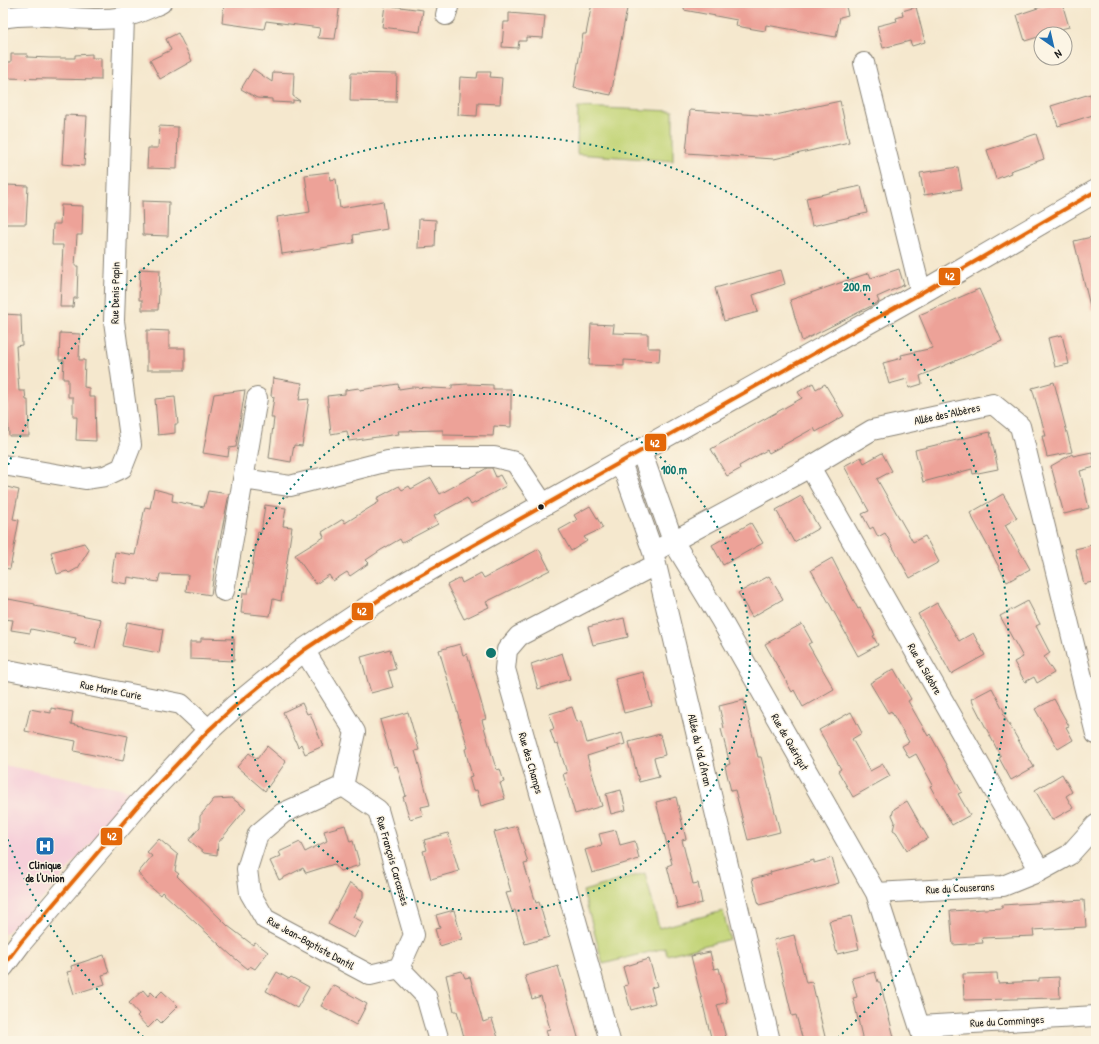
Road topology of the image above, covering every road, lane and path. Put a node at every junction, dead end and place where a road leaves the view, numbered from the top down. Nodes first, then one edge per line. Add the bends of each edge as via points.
1 (161, 3) edge
2 (124, 17) junction
3 (3, 18) edge
4 (864, 63) dead end
5 (1096, 191) edge
6 (921, 293) junction
7 (257, 398) dead end
8 (641, 451) junction
9 (621, 462) junction
10 (3, 465) edge
11 (810, 467) junction
12 (243, 479) junction
13 (544, 505) junction
14 (673, 541) junction
15 (654, 558) junction
16 (224, 591) dead end
17 (304, 650) junction
18 (3, 669) edge
19 (209, 730) junction
20 (1096, 734) edge
21 (343, 786) junction
22 (1096, 825) edge
23 (1040, 871) junction
24 (876, 893) junction
25 (3, 966) edge
26 (399, 968) junction
27 (1096, 1016) edge
28 (922, 1033) edge
29 (439, 1041) edge
30 (610, 1041) edge
31 (770, 1041) edge

1 - 2 street
2 - 3 street via 96,19 21,14
2 - 10 street, Rue Denis Papin via 114,321 131,445 122,468 105,476 85,479
4 - 6 street
5 - 6 street
6 - 8 street
7 - 12 street
8 - 9 street
8 - 14 street, Rue de Quérigut
9 - 13 street
9 - 15 street, Allée du Val d'Aran
11 - 14 street, Allée des Albères
11 - 20 street, Allée des Albères via 872,430 993,404 1020,426
11 - 23 street, Rue du Sidobre
12 - 13 street via 290,486 388,461 429,456 494,457 515,462
12 - 16 street
13 - 17 street via 394,590
14 - 15 street, Allée des Albères
14 - 24 street, Rue de Quérigut via 721,620
15 - 30 street, Rue des Champs via 519,636 507,650 505,669
15 - 31 street, Allée du Val d'Aran
17 - 19 street
17 - 21 street via 355,732
18 - 19 street, Rue Marie Curie via 181,704
19 - 25 street via 140,803
21 - 26 street, Rue François Carcasses via 378,810 414,935
21 - 26 street, Rue Jean-Baptiste Dantil via 283,813 258,834 247,869 250,893 265,920 370,975
22 - 23 street, Rue du Couserans via 1069,855
23 - 24 street, Rue du Couserans via 1003,886
24 - 28 street, Rue de Quérigut
26 - 29 street via 426,996
27 - 28 street, Rue du Comminges

